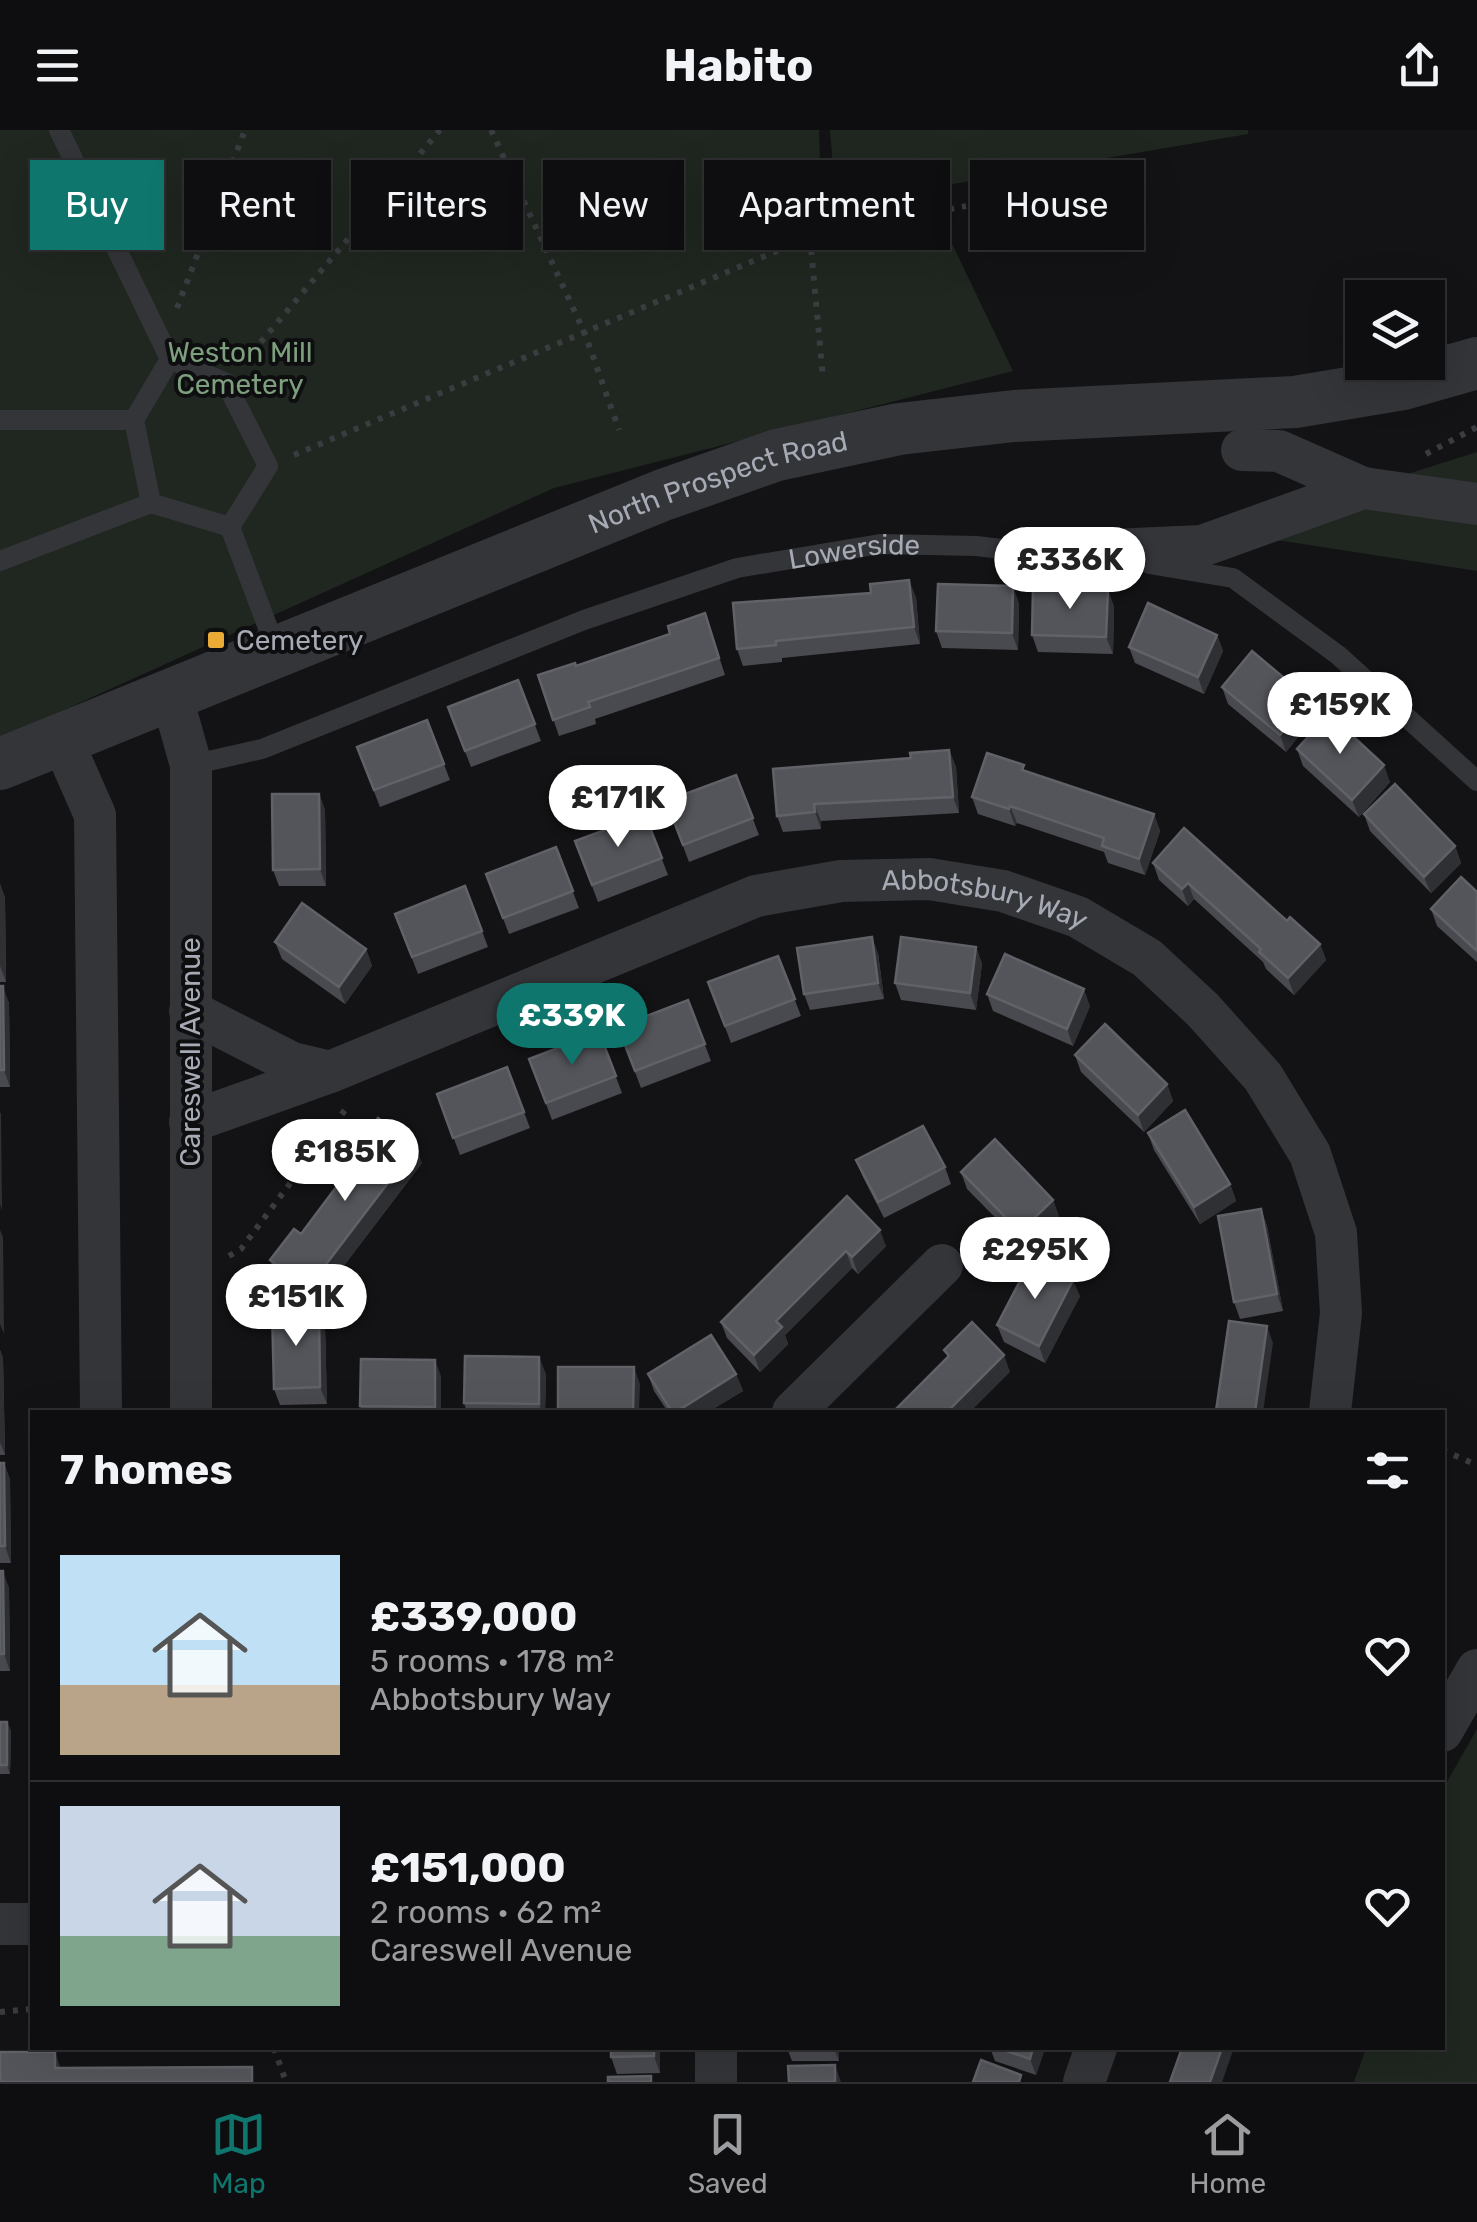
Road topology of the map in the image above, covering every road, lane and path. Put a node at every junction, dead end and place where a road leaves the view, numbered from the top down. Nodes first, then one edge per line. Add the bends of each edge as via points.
1 (59, 130) edge
2 (244, 130) edge
3 (440, 130) edge
4 (491, 130) edge
5 (966, 206) dead end
6 (950, 209) edge
7 (782, 250) edge
8 (811, 250) edge
9 (585, 334) junction
10 (170, 359) junction
11 (1477, 363) edge
12 (823, 378) dead end
13 (226, 383) junction
14 (0, 420) edge
15 (134, 420) junction
16 (620, 430) dead end
17 (1242, 450) dead end
18 (268, 466) junction
19 (1363, 488) junction
20 (151, 503) junction
21 (1477, 504) edge
22 (230, 527) junction
23 (1043, 553) junction
24 (0, 561) edge
25 (277, 651) junction
26 (170, 694) junction
27 (62, 740) junction
28 (0, 764) edge
29 (191, 765) junction
30 (1477, 781) edge
31 (190, 1012) junction
32 (347, 1065) junction
33 (190, 1122) junction
34 (942, 1266) dead end
35 (190, 1279) junction
36 (101, 1410) edge
37 (191, 1410) edge
38 (795, 1410) edge
39 (1330, 1410) edge
40 (1445, 1451) edge
41 (1477, 1465) edge
42 (1477, 1670) edge
43 (1445, 1725) edge
44 (0, 1924) edge
45 (30, 1924) edge
46 (30, 2010) edge
47 (0, 2012) edge
48 (275, 2050) edge
49 (716, 2050) edge
50 (1095, 2050) edge
51 (286, 2082) edge
52 (716, 2082) edge
53 (1084, 2082) edge

1 - 10 lane
2 - 10 path via 178,301
3 - 13 path
4 - 9 path
5 - 6 path
7 - 9 path
8 - 12 path
9 - 16 path
9 - 18 path
10 - 13 lane
10 - 15 lane
11 - 25 street, North Prospect Road via 1403,384 1294,402 1014,416 899,429 777,455
13 - 18 lane
14 - 15 lane
15 - 20 lane
17 - 19 street via 1278,451
18 - 22 lane
19 - 21 street
19 - 23 street via 1202,546
20 - 22 lane
20 - 24 lane
22 - 25 lane
23 - 29 lane, Lowerside via 880,544 736,568 584,620 262,749
23 - 30 lane, Lowerside via 1234,578 1338,655
25 - 26 street, North Prospect Road
26 - 27 street, North Prospect Road
26 - 29 street, Careswell Avenue
27 - 28 street, North Prospect Road
27 - 36 street via 95,815
29 - 31 street, Careswell Avenue
31 - 32 street via 292,1063
31 - 33 street, Careswell Avenue
32 - 33 street, Abbotsbury Way
32 - 35 path via 349,1104 241,1250
32 - 39 street, Abbotsbury Way via 756,896 841,880 929,879 1003,891 1078,917 1147,958 1204,1010 1263,1077 1310,1154 1336,1234 1341,1313
33 - 35 street, Careswell Avenue
34 - 38 street
35 - 37 street, Careswell Avenue
40 - 41 path
42 - 43 street
44 - 45 street
46 - 47 path
48 - 51 path
49 - 52 street
50 - 53 street

